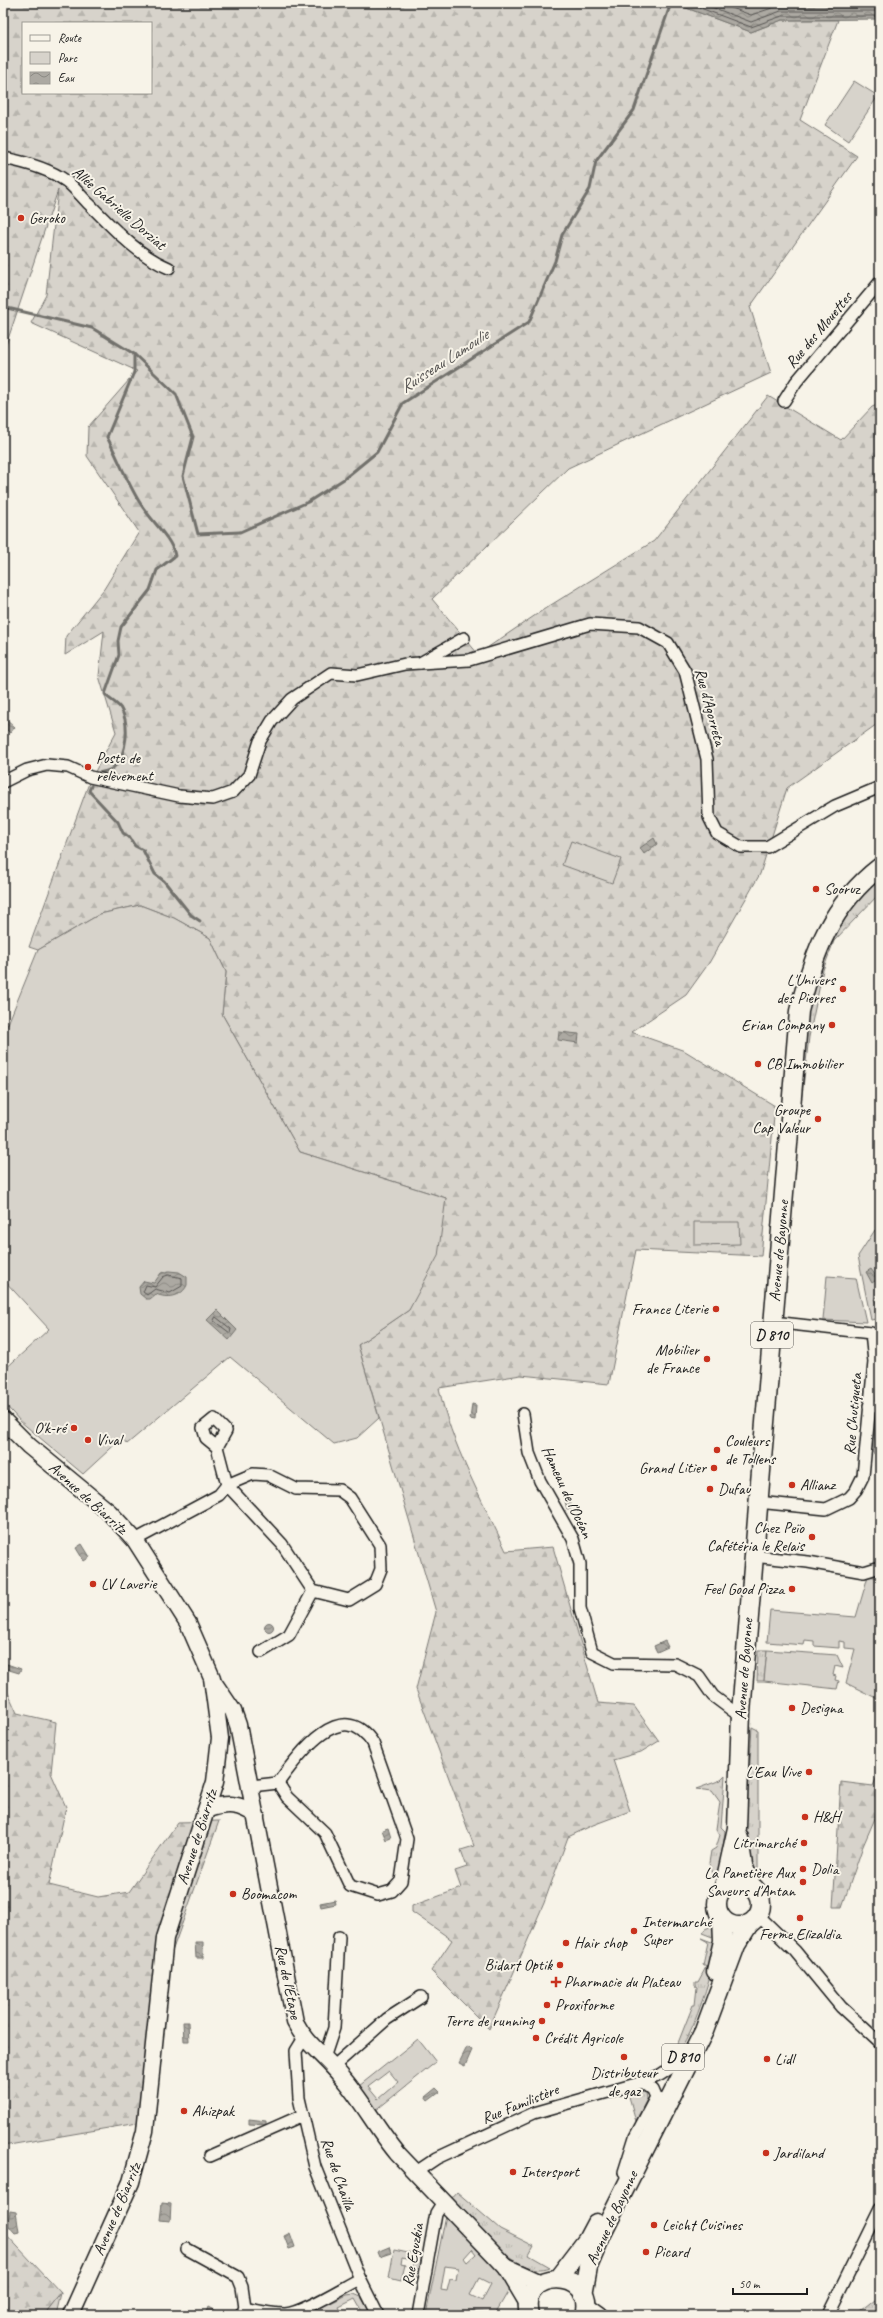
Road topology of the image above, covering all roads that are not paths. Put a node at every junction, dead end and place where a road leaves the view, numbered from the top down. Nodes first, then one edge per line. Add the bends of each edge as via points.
1 (3, 158) edge
2 (169, 268) dead end
3 (880, 282) edge
4 (784, 401) dead end
5 (464, 638) dead end
6 (420, 663) junction
7 (3, 782) edge
8 (880, 787) edge
9 (880, 867) edge
10 (773, 1322) junction
11 (876, 1331) edge
12 (875, 1407) edge
13 (523, 1414) dead end
14 (3, 1420) edge
15 (217, 1447) dead end
16 (227, 1485) junction
17 (758, 1502) junction
18 (135, 1540) junction
19 (753, 1556) junction
20 (877, 1568) dead end
21 (313, 1591) junction
22 (261, 1652) dead end
23 (212, 1678) junction
24 (741, 1713) junction
25 (278, 1784) junction
26 (251, 1786) junction
27 (208, 1809) junction
28 (256, 1815) junction
29 (737, 1828) junction
30 (751, 1886) junction
31 (724, 1887) junction
32 (722, 1919) junction
33 (754, 1920) junction
34 (339, 1936) dead end
35 (421, 1997) dead end
36 (304, 2038) junction
37 (880, 2043) edge
38 (328, 2062) junction
39 (665, 2078) junction
40 (643, 2082) junction
41 (303, 2115) junction
42 (648, 2145) junction
43 (210, 2156) dead end
44 (416, 2172) junction
45 (620, 2179) junction
46 (443, 2202) junction
47 (880, 2209) edge
48 (187, 2249) dead end
49 (506, 2267) junction
50 (360, 2279) junction
51 (554, 2280) junction
52 (589, 2307) edge
53 (528, 2310) edge
54 (243, 2311) edge
55 (71, 2315) edge
56 (378, 2315) edge
57 (418, 2315) edge
58 (828, 2315) edge

1 - 2 street, Allée Gabrielle Dorziat via 48,171 67,182 134,246 150,259
3 - 4 street, Rue des Mouettes via 796,382
5 - 6 street, Rue d'Agorreta
6 - 7 street, Rue d'Agorreta via 357,675 331,673 292,699 272,721 260,741 249,775 233,792 213,799 179,796 90,777 68,767 47,765 27,770
6 - 8 street, Rue d'Agorreta via 469,660 590,624 639,627 668,643 685,671 707,759 709,817 717,833 741,847 767,847 835,806
9 - 10 main road, Avenue de Bayonne / D 810 via 852,893 835,914 810,966 799,1011
10 - 11 street, Rue Chutiqueta
10 - 17 main road, Avenue de Bayonne / D 810
11 - 12 street, Rue Chutiqueta
12 - 17 street, Rue Chutiqueta via 863,1476 849,1498 826,1509
13 - 24 street, Hameau de l'Océan via 532,1460 540,1480 573,1539 580,1564 580,1608 592,1652 614,1663 675,1664 699,1676 713,1696
14 - 18 main road, Avenue de Biarritz via 109,1512
15 - 16 street
16 - 18 street via 219,1494
16 - 21 street via 282,1544
16 - 21 street via 253,1474 268,1475 296,1489 339,1490 350,1498 380,1545 380,1569 375,1584 349,1600
17 - 19 main road, Avenue de Bayonne / D 810
18 - 23 main road, Avenue de Biarritz via 188,1623
19 - 20 street via 864,1572
19 - 24 main road, Avenue de Bayonne / D 810
21 - 22 street via 289,1635
23 - 26 main road, Rue de l'Étape via 233,1711
23 - 27 main road, Avenue de Biarritz via 220,1738 215,1782
24 - 29 main road, Avenue de Bayonne / D 810
25 - 25 street via 287,1797 325,1833 350,1886 378,1895 392,1891 401,1881 407,1839 373,1743 367,1733 350,1726 330,1729 319,1734
25 - 26 street
26 - 28 main road, Rue de l'Étape
27 - 28 main road via 224,1804 236,1804
27 - 55 main road, Avenue de Biarritz via 165,1938 145,2131 139,2159
28 - 36 main road, Rue de l'Étape via 291,2005 295,2022
29 - 30 main road, D 810 via 743,1865
29 - 31 main road, D 810
30 - 31 main road via 738,1882
30 - 33 main road via 760,1899
31 - 32 main road via 716,1902 717,1911
32 - 33 main road via 735,1926
32 - 39 main road, Avenue de Bayonne / D 810 via 723,1941 714,1983 700,2022 681,2061
33 - 37 street via 795,1950 841,2007
33 - 42 main road, Avenue de Bayonne via 736,1945 704,2031
34 - 38 street via 334,2028
35 - 38 street
36 - 38 main road, Rue de l'Étape
36 - 41 street, Rue de Chailla via 296,2051 299,2098
38 - 44 main road, Rue de l'Étape via 342,2076 381,2135
39 - 40 street, Rue Familistère
39 - 42 street, Avenue de Bayonne via 674,2084 655,2122
39 - 45 main road, Avenue de Bayonne / D 810
40 - 44 street, Rue Familistère via 534,2113 437,2158
40 - 45 street, Avenue de Bayonne via 656,2096 635,2137
41 - 43 street
41 - 50 street, Rue de Chailla via 315,2167
42 - 52 main road, Avenue de Bayonne via 602,2234 588,2267
44 - 46 main road, Rue de l'Étape
45 - 51 main road, Avenue de Bayonne via 616,2197 585,2254
46 - 49 main road, Rue de l'Étape
46 - 57 street, Rue Eguzkia via 436,2213
47 - 58 street
48 - 54 street via 238,2277 242,2287
49 - 51 main road
49 - 53 main road
50 - 54 street via 286,2314
50 - 56 street, Rue de Chailla
51 - 52 main road via 575,2284
51 - 53 main road, Avenue de Bayonne via 535,2289

